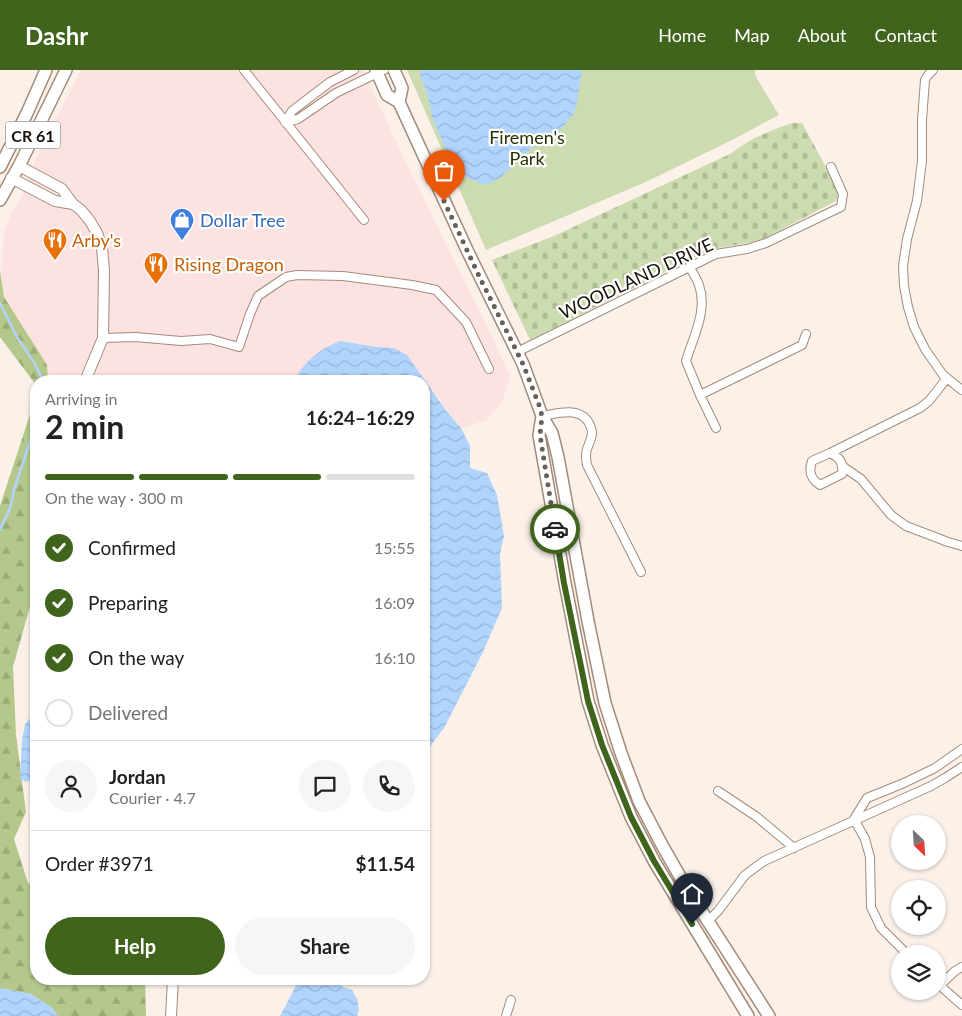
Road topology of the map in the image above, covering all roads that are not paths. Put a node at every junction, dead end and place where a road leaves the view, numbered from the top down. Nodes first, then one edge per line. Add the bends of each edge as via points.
1 (46, 70) edge
2 (66, 70) edge
3 (244, 70) edge
4 (354, 70) edge
5 (394, 70) edge
6 (933, 70) edge
7 (379, 71) edge
8 (399, 102) junction
9 (285, 122) junction
10 (19, 166) junction
11 (0, 167) edge
12 (831, 167) dead end
13 (11, 178) junction
14 (0, 200) edge
15 (72, 204) junction
16 (364, 220) dead end
17 (690, 268) junction
18 (806, 334) dead end
19 (103, 338) junction
20 (517, 352) junction
21 (489, 368) dead end
22 (88, 375) edge
23 (947, 378) junction
24 (962, 390) edge
25 (700, 394) junction
26 (542, 416) junction
27 (716, 428) dead end
28 (830, 453) junction
29 (842, 466) junction
30 (962, 546) edge
31 (641, 572) dead end
32 (962, 749) edge
33 (962, 766) edge
34 (718, 791) dead end
35 (854, 819) junction
36 (794, 848) junction
37 (708, 921) junction
38 (898, 945) edge
39 (962, 967) edge
40 (946, 978) edge
41 (173, 985) edge
42 (946, 992) edge
43 (511, 1000) dead end
44 (962, 1005) edge
45 (171, 1016) edge
46 (506, 1016) edge
47 (748, 1016) edge
48 (769, 1016) edge

1 - 11 main road, CR 61
2 - 10 main road, CR 61
3 - 9 street
4 - 9 street via 330,82 292,111
5 - 8 main road via 402,88
6 - 23 street via 925,80 922,161 903,276 908,307 918,335
7 - 8 main road via 387,95
7 - 9 street via 336,93 298,119
8 - 20 main road
9 - 16 street
10 - 13 main road, CR 61
10 - 15 street via 62,189
12 - 17 street, WOODLAND DRIVE via 843,194 841,207 766,243 716,254
13 - 14 main road, CR 61
13 - 15 street via 55,201
15 - 19 street via 90,221 102,247
17 - 20 street, WOODLAND DRIVE
17 - 25 street via 699,285 702,306 686,361
18 - 25 street via 802,345
19 - 21 street via 210,339 239,347 258,296 286,277 343,276 436,290 466,322
19 - 22 street
20 - 26 main road
23 - 24 street
23 - 28 street via 920,408
25 - 27 street
26 - 31 street via 576,413 588,422 592,434 586,465
26 - 37 main road via 552,433 558,457 605,703 618,744 639,801
26 - 47 main road via 540,435 564,583 588,701 602,745 650,854
28 - 29 street via 839,458
28 - 29 street via 812,461 810,472 814,481 820,485 842,474
29 - 30 street via 861,480 891,515 906,526
32 - 35 street via 934,768 867,798
33 - 35 street via 931,786
34 - 36 street via 757,817
35 - 36 street
35 - 38 street via 870,857 871,907 881,928
36 - 37 street via 764,861 745,874
37 - 48 main road
39 - 40 street
41 - 45 street
42 - 44 street
43 - 46 street

